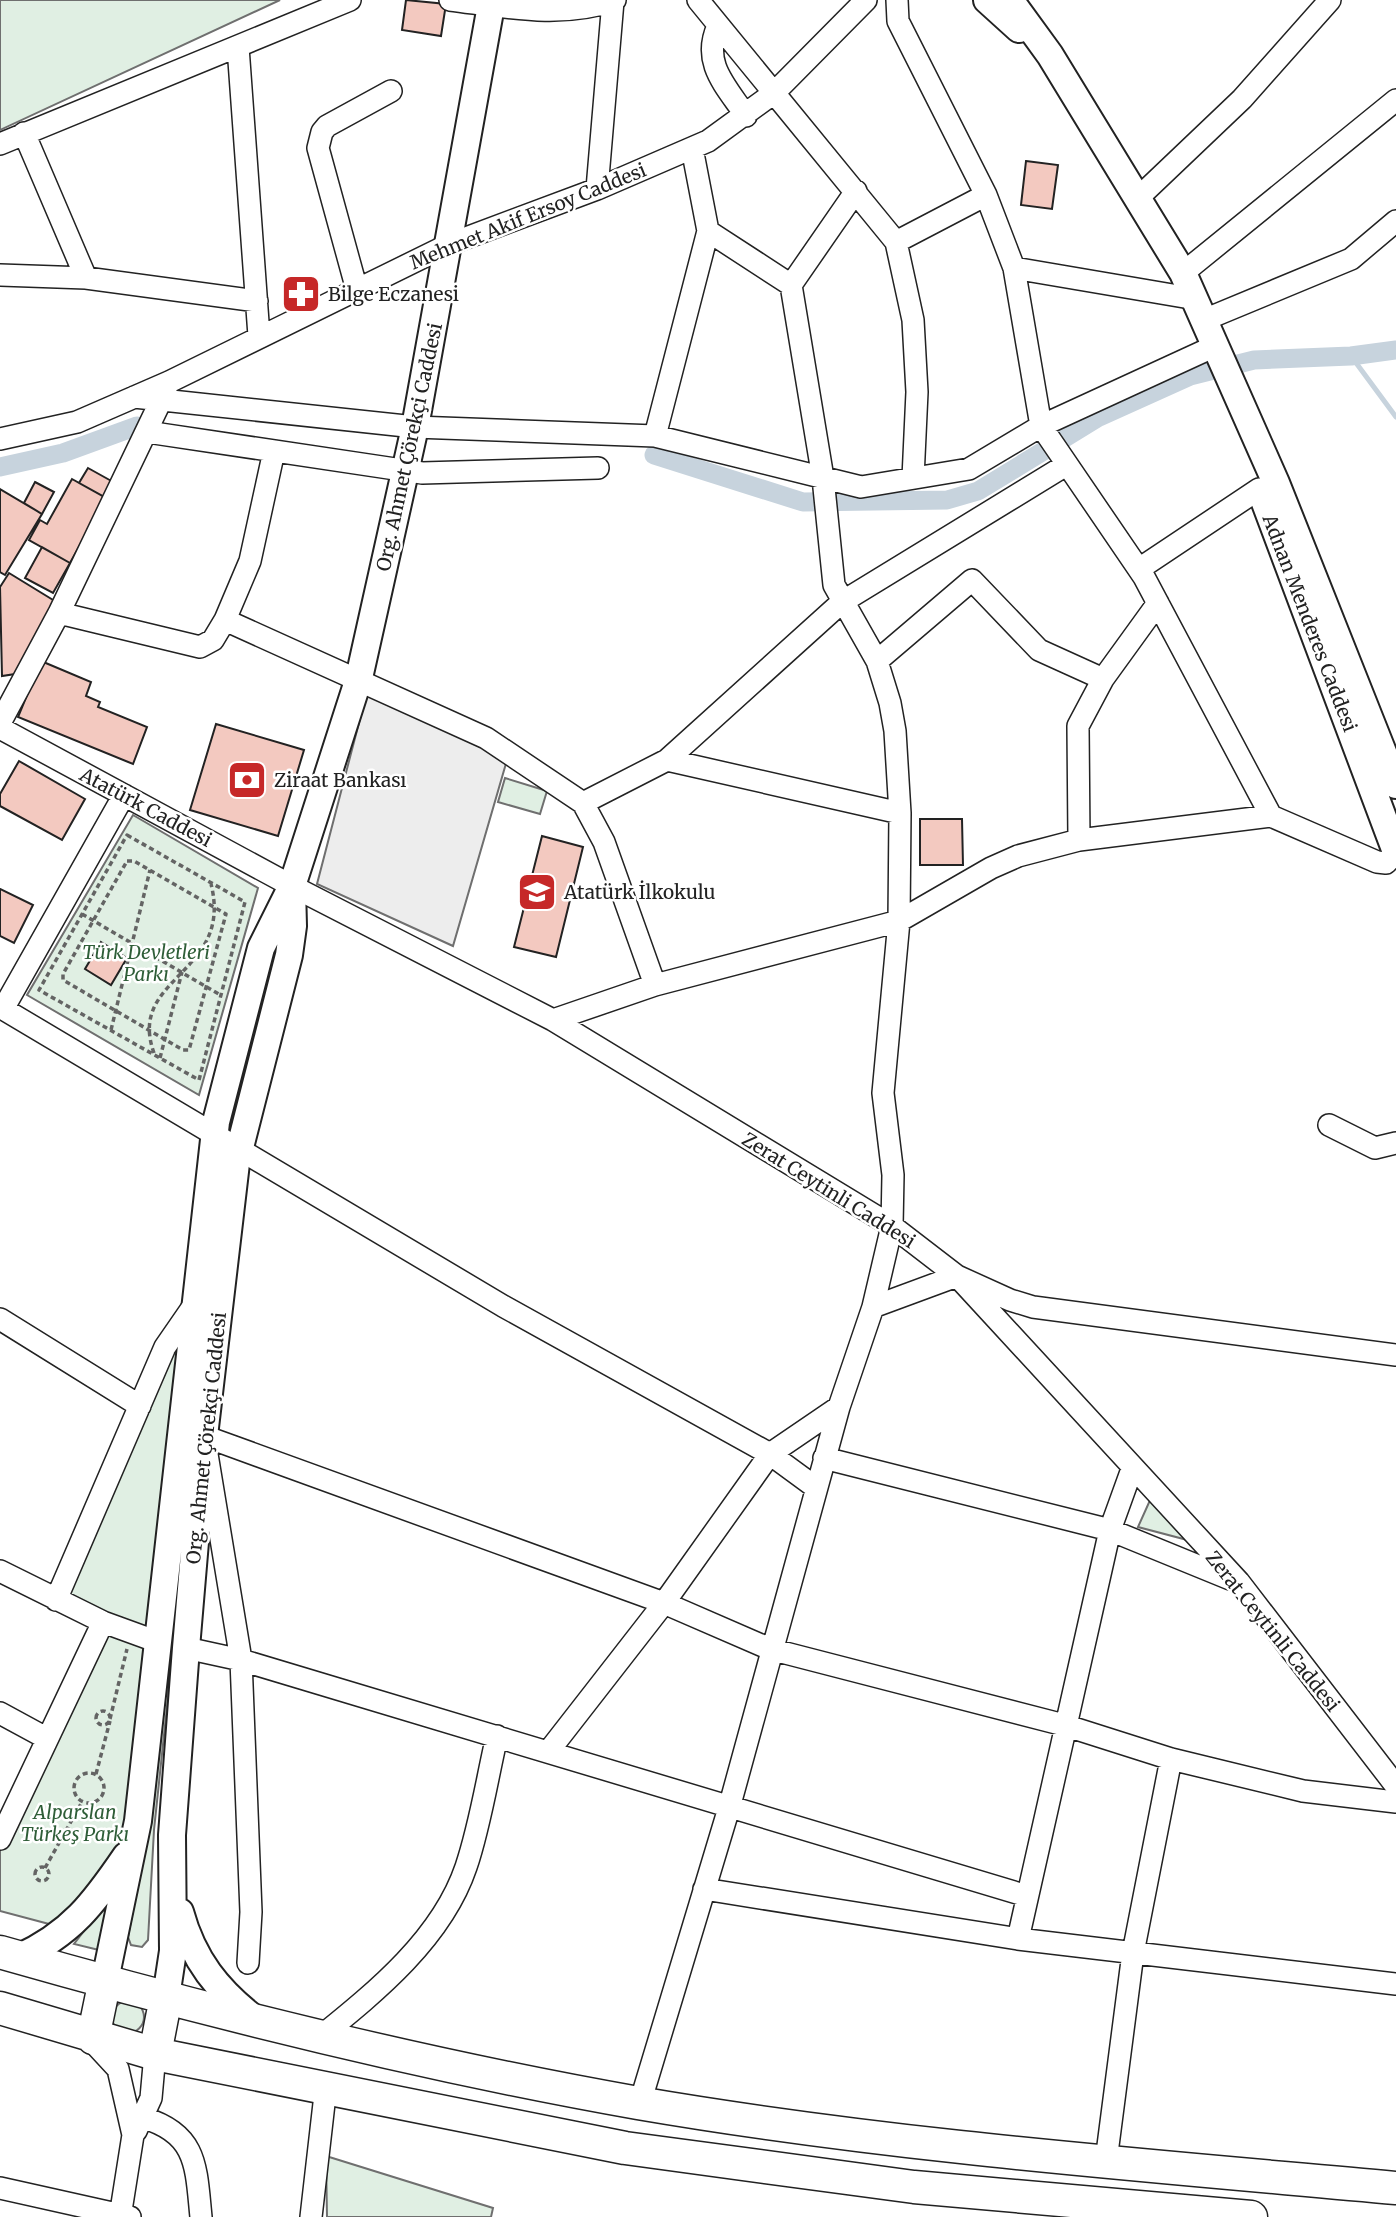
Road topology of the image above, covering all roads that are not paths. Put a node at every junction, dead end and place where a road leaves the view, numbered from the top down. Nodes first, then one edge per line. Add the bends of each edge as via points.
1 (350, 0) edge
2 (450, 0) edge
3 (614, 0) edge
4 (698, 0) edge
5 (866, 0) edge
6 (879, 0) edge
7 (987, 0) edge
8 (1010, 0) edge
9 (1330, 0) edge
10 (491, 3) edge
11 (897, 8) edge
12 (718, 26) junction
13 (238, 47) junction
14 (1050, 55) junction
15 (391, 91) dead end
16 (774, 93) junction
17 (1396, 100) edge
18 (746, 116) junction
19 (24, 133) junction
20 (0, 144) edge
21 (692, 148) junction
22 (597, 189) junction
23 (856, 191) junction
24 (986, 195) junction
25 (1138, 198) junction
26 (1396, 221) edge
27 (708, 231) junction
28 (896, 242) junction
29 (450, 244) junction
30 (1014, 268) junction
31 (1183, 273) junction
32 (0, 275) edge
33 (86, 278) junction
34 (791, 285) junction
35 (358, 290) junction
36 (257, 301) junction
37 (1200, 310) junction
38 (258, 336) junction
39 (1215, 346) junction
40 (165, 391) junction
41 (1233, 391) junction
42 (1041, 426) junction
43 (415, 427) junction
44 (147, 432) junction
45 (655, 436) junction
46 (0, 439) edge
47 (274, 451) junction
48 (1066, 465) junction
49 (597, 468) dead end
50 (406, 472) junction
51 (914, 478) junction
52 (824, 486) junction
53 (1259, 489) junction
54 (1139, 569) junction
55 (842, 602) junction
56 (1158, 603) junction
57 (59, 613) junction
58 (225, 620) junction
59 (877, 661) junction
60 (359, 678) junction
61 (1103, 679) junction
62 (0, 725) edge
63 (667, 760) junction
64 (1396, 785) edge
65 (124, 795) junction
66 (583, 803) junction
67 (900, 813) junction
68 (1271, 816) junction
69 (1079, 839) junction
70 (1396, 853) edge
71 (292, 886) junction
72 (899, 921) junction
73 (655, 985) junction
74 (1, 1008) edge
75 (554, 1020) junction
76 (1329, 1125) dead end
77 (214, 1135) junction
78 (1396, 1143) edge
79 (238, 1149) junction
80 (892, 1226) junction
81 (957, 1276) junction
82 (207, 1306) junction
83 (873, 1307) junction
84 (0, 1319) edge
85 (1396, 1355) edge
86 (140, 1406) junction
87 (839, 1406) junction
88 (204, 1436) junction
89 (770, 1454) junction
90 (824, 1458) junction
91 (1132, 1469) junction
92 (816, 1487) junction
93 (1110, 1530) junction
94 (0, 1572) edge
95 (1239, 1582) junction
96 (56, 1600) junction
97 (664, 1603) junction
98 (103, 1622) junction
99 (158, 1642) junction
100 (186, 1647) junction
101 (770, 1648) junction
102 (241, 1660) junction
103 (0, 1713) edge
104 (1064, 1725) junction
105 (497, 1736) junction
106 (46, 1738) junction
107 (548, 1752) junction
108 (1171, 1759) junction
109 (1396, 1786) edge
110 (1396, 1802) edge
111 (729, 1808) junction
112 (0, 1839) edge
113 (135, 1843) junction
114 (172, 1860) junction
115 (704, 1889) junction
116 (1027, 1896) junction
117 (1018, 1939) junction
118 (1133, 1953) junction
119 (9, 1955) edge
120 (248, 1963) dead end
121 (105, 1980) junction
122 (1396, 1984) edge
123 (166, 1997) junction
124 (0, 2008) edge
125 (256, 2020) junction
126 (320, 2036) junction
127 (93, 2038) junction
128 (155, 2054) junction
129 (326, 2086) junction
130 (640, 2103) junction
131 (139, 2127) junction
132 (1106, 2161) junction
133 (0, 2188) edge
134 (1396, 2189) edge
135 (123, 2216) edge
136 (201, 2217) edge
137 (311, 2217) edge
138 (1251, 2217) edge

1 - 13 street
2 - 10 street
3 - 10 street via 566,11
3 - 22 street
4 - 12 street
5 - 16 street, Mehmet Akif Ersoy Caddesi
6 - 11 street
7 - 14 main road, Adnan Menderes Caddesi
8 - 14 main road, Adnan Menderes Caddesi
9 - 25 street via 1242,99
10 - 29 main road, Org. Ahmet Çörekçi Caddesi
11 - 24 street
12 - 16 street
12 - 18 street via 711,48 713,64
13 - 19 street
13 - 36 street
14 - 25 main road, Adnan Menderes Caddesi
15 - 35 street via 327,126 318,148
16 - 18 street, Mehmet Akif Ersoy Caddesi
16 - 23 street
17 - 31 street
18 - 21 street, Mehmet Akif Ersoy Caddesi
19 - 20 street
19 - 33 street
21 - 22 street, Mehmet Akif Ersoy Caddesi
21 - 27 street
22 - 29 street, Mehmet Akif Ersoy Caddesi
23 - 28 street
23 - 34 street
24 - 28 street
24 - 30 street
25 - 31 main road, Adnan Menderes Caddesi
26 - 37 street via 1351,259
27 - 34 street
27 - 45 street
28 - 51 street via 914,320
29 - 35 street, Mehmet Akif Ersoy Caddesi
29 - 43 main road, Org. Ahmet Çörekçi Caddesi
30 - 37 street
30 - 42 street
31 - 37 main road, Adnan Menderes Caddesi
32 - 33 street
33 - 36 street
34 - 52 street
35 - 38 street, Mehmet Akif Ersoy Caddesi
36 - 38 street
37 - 39 main road, Adnan Menderes Caddesi
38 - 40 street, Mehmet Akif Ersoy Caddesi
39 - 41 main road, Adnan Menderes Caddesi
39 - 42 street
40 - 43 street
40 - 44 street
40 - 46 street, Mehmet Akif Ersoy Caddesi via 134,397 77,422
41 - 53 main road, Adnan Menderes Caddesi
41 - 64 main road, Adnan Menderes Caddesi via 1276,483
42 - 48 street
42 - 51 street via 969,469
43 - 45 street
43 - 50 main road, Org. Ahmet Çörekçi Caddesi
44 - 47 street
44 - 57 street
45 - 52 street
47 - 50 street
47 - 58 street via 250,561
48 - 54 street
48 - 55 street
49 - 50 street
50 - 60 main road, Org. Ahmet Çörekçi Caddesi
51 - 52 street via 861,487
52 - 55 street via 832,576
53 - 54 street
53 - 70 main road, Adnan Menderes Caddesi
54 - 56 street
55 - 59 street
55 - 63 street
56 - 61 street
56 - 68 street
57 - 58 street via 200,647 213,640
57 - 62 street
58 - 60 street
59 - 61 street via 972,580 1039,650
59 - 67 street via 890,702
60 - 66 street via 497,743
60 - 71 main road, Org. Ahmet Çörekçi Caddesi
61 - 69 street via 1078,726
62 - 65 street, Atatürk Caddesi
63 - 66 street
63 - 67 street
65 - 71 street, Atatürk Caddesi
65 - 74 street
66 - 73 street via 604,842
67 - 72 street
68 - 69 street
68 - 70 street via 1377,862 1386,863
69 - 72 street via 990,867
71 - 75 street, Zerat Ceytinli Caddesi
71 - 77 main road, Org. Ahmet Çörekçi Caddesi via 267,931
71 - 79 main road, Org. Ahmet Çörekçi Caddesi via 289,955
72 - 73 street
72 - 80 street via 883,1093
73 - 75 street
74 - 77 street
75 - 80 street, Zerat Ceytinli Caddesi
76 - 78 street via 1375,1148
77 - 79 street
77 - 82 main road, Org. Ahmet Çörekçi Caddesi
79 - 82 main road, Org. Ahmet Çörekçi Caddesi
79 - 89 street via 503,1306
80 - 81 street, Zerat Ceytinli Caddesi
80 - 83 street
81 - 83 street
81 - 85 street via 1033,1307
81 - 91 street, Zerat Ceytinli Caddesi
82 - 86 street via 172,1333
82 - 88 main road, Org. Ahmet Çörekçi Caddesi
82 - 99 main road, Org. Ahmet Çörekçi Caddesi
83 - 87 street
84 - 86 street
86 - 96 street
87 - 89 street
87 - 90 street
88 - 97 street
88 - 100 main road, Org. Ahmet Çörekçi Caddesi
88 - 102 street
89 - 92 street
89 - 97 street
90 - 92 street
90 - 93 street
91 - 93 street
91 - 95 street, Zerat Ceytinli Caddesi
92 - 101 street
93 - 95 street
93 - 104 street
94 - 96 street
95 - 109 street, Zerat Ceytinli Caddesi
96 - 98 street
97 - 101 street
97 - 107 street
98 - 99 street
98 - 106 street
99 - 113 main road, Org. Ahmet Çörekçi Caddesi
100 - 102 street
100 - 114 main road, Org. Ahmet Çörekçi Caddesi
101 - 104 street
101 - 111 street
102 - 105 street
102 - 120 street
103 - 106 street
104 - 108 street
104 - 116 street
105 - 107 street
105 - 126 street via 466,1868 449,1906 421,1945
106 - 112 street
107 - 111 street
108 - 110 street via 1303,1791
108 - 118 street
111 - 115 street
111 - 116 street
113 - 119 main road, Org. Ahmet Çörekçi Caddesi via 84,1914 54,1940
113 - 121 main road, Org. Ahmet Çörekçi Caddesi
114 - 123 main road, Org. Ahmet Çörekçi Caddesi via 173,1951
114 - 125 main road via 193,1951 223,1992
115 - 117 street
115 - 130 street
116 - 117 street
117 - 118 street
118 - 122 street
118 - 132 street
119 - 121 highway
121 - 123 highway
121 - 127 highway
123 - 125 highway
123 - 128 highway
124 - 127 highway
125 - 126 highway
126 - 130 highway via 420,2062
127 - 128 highway
127 - 131 street via 118,2070
128 - 129 highway
128 - 131 street via 151,2098
129 - 137 street
129 - 138 highway via 625,2148 914,2187
130 - 132 highway via 918,2144
131 - 135 street
131 - 136 street via 167,2125 185,2143 196,2170
132 - 134 highway
133 - 135 street

